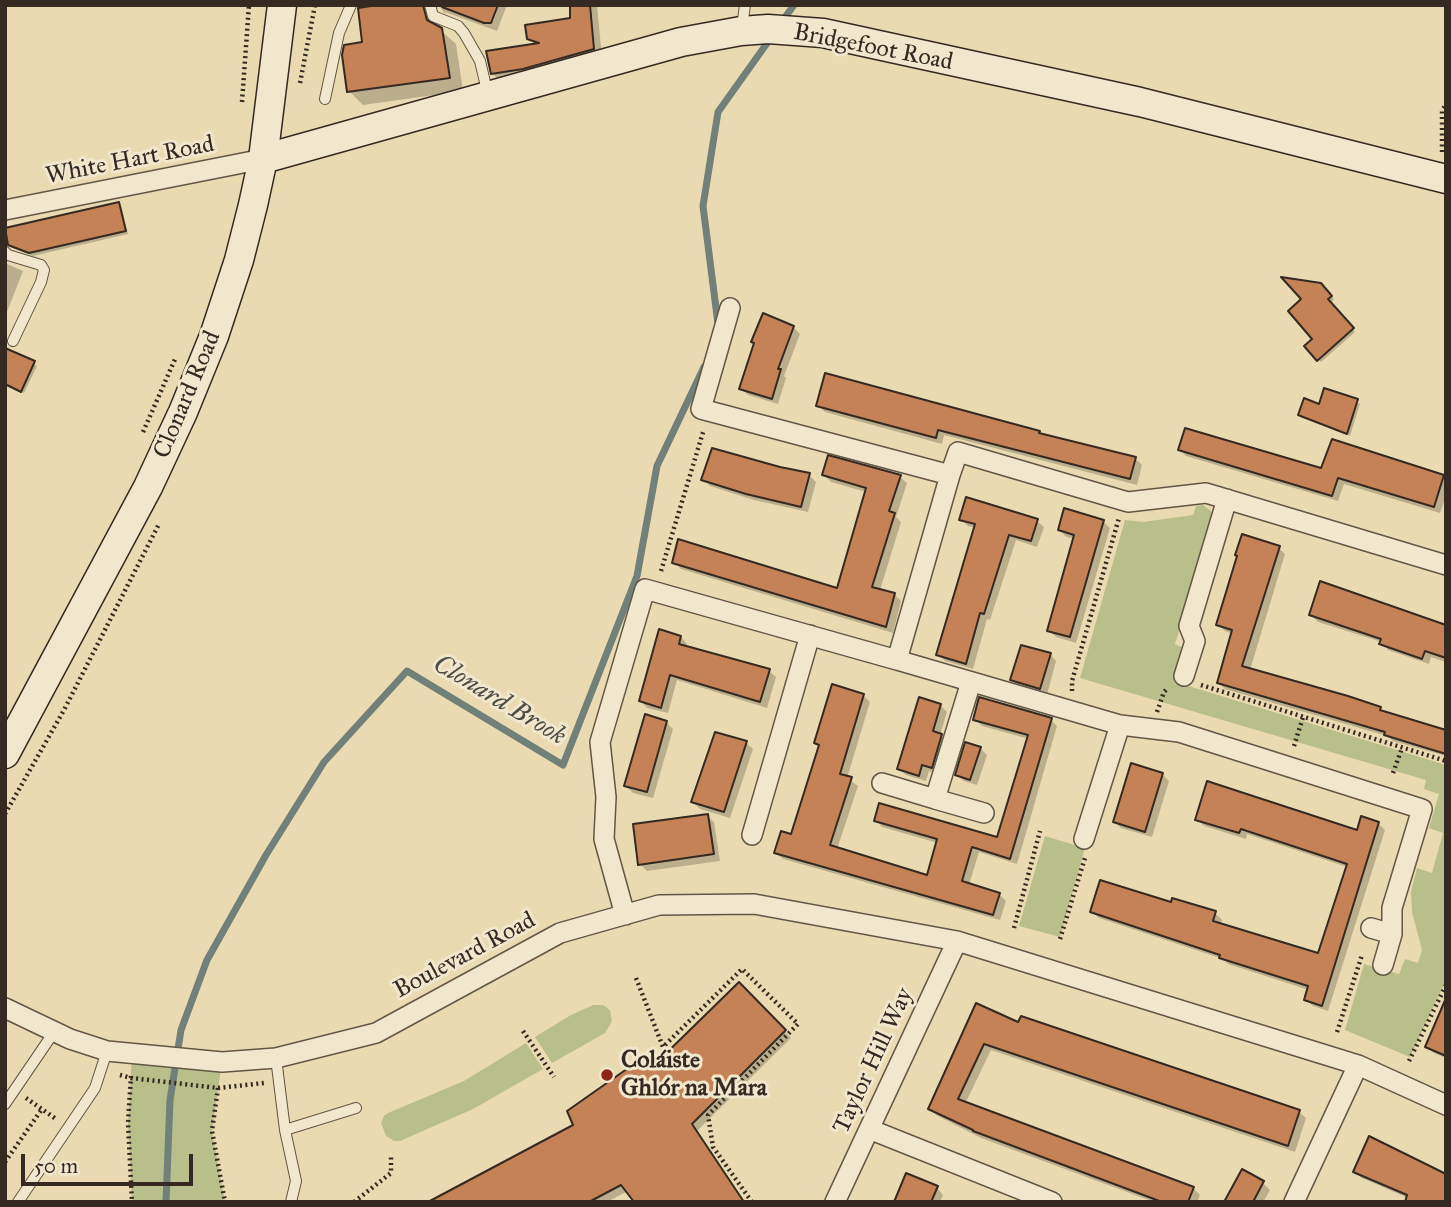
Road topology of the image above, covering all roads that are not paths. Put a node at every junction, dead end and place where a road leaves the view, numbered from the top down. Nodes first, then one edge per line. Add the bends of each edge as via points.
1 (282, 5) edge
2 (351, 5) edge
3 (430, 5) edge
4 (743, 18) edge
5 (488, 98) junction
6 (325, 99) dead end
7 (262, 159) junction
8 (1441, 178) edge
9 (5, 209) edge
10 (5, 251) edge
11 (730, 308) dead end
12 (13, 341) dead end
13 (950, 475) junction
14 (1227, 499) junction
15 (1446, 565) edge
16 (810, 635) junction
17 (897, 660) junction
18 (1181, 681) road end
19 (971, 682) junction
20 (1120, 725) junction
21 (5, 754) edge
22 (882, 783) dead end
23 (935, 799) junction
24 (984, 813) dead end
25 (752, 835) dead end
26 (1085, 848) road end
27 (625, 915) junction
28 (1371, 928) road end
29 (1392, 934) junction
30 (957, 940) junction
31 (1383, 965) dead end
32 (5, 1008) edge
33 (54, 1032) junction
34 (107, 1051) junction
35 (276, 1058) junction
36 (1358, 1065) junction
37 (5, 1104) edge
38 (1446, 1105) edge
39 (356, 1108) dead end
40 (869, 1129) junction
41 (285, 1130) junction
42 (18, 1202) edge
43 (291, 1202) edge
44 (835, 1202) edge
45 (1052, 1202) edge
46 (1294, 1202) edge

1 - 7 street, Clonard Road
2 - 6 lane via 339,33
3 - 5 lane via 433,16 464,33 480,61
4 - 5 street, Bridgefoot Road via 681,42
4 - 8 street, Bridgefoot Road via 768,29 823,33 1140,102
5 - 7 street, Bridgefoot Road
7 - 9 street, White Hart Road
7 - 21 street, Clonard Road via 239,260 183,412 117,547
10 - 12 lane via 44,270
11 - 13 street via 701,409
13 - 14 street via 958,453 1128,502 1196,493
13 - 17 street
14 - 15 street
14 - 18 street via 1189,626 1195,641
16 - 17 street
16 - 25 street
16 - 27 street via 645,589 600,742 606,797 604,838
17 - 19 street
19 - 20 street
19 - 23 street
20 - 26 street
20 - 29 street via 1178,732 1422,809 1392,908
22 - 23 street
23 - 24 street
27 - 30 street, Boulevard Road via 659,905 754,904
27 - 35 street, Boulevard Road via 560,933 376,1033
28 - 29 street
29 - 31 street
30 - 36 street, Boulevard Road
30 - 40 street, Taylor Hill Way
32 - 33 street, Boulevard Road
33 - 34 street, Boulevard Road
33 - 37 lane
34 - 35 street, Boulevard Road via 213,1062
34 - 42 lane via 95,1088
35 - 41 lane
36 - 38 street, Boulevard Road
36 - 46 street
39 - 41 lane
40 - 44 street, Taylor Hill Way
40 - 45 street
41 - 43 lane via 296,1181

